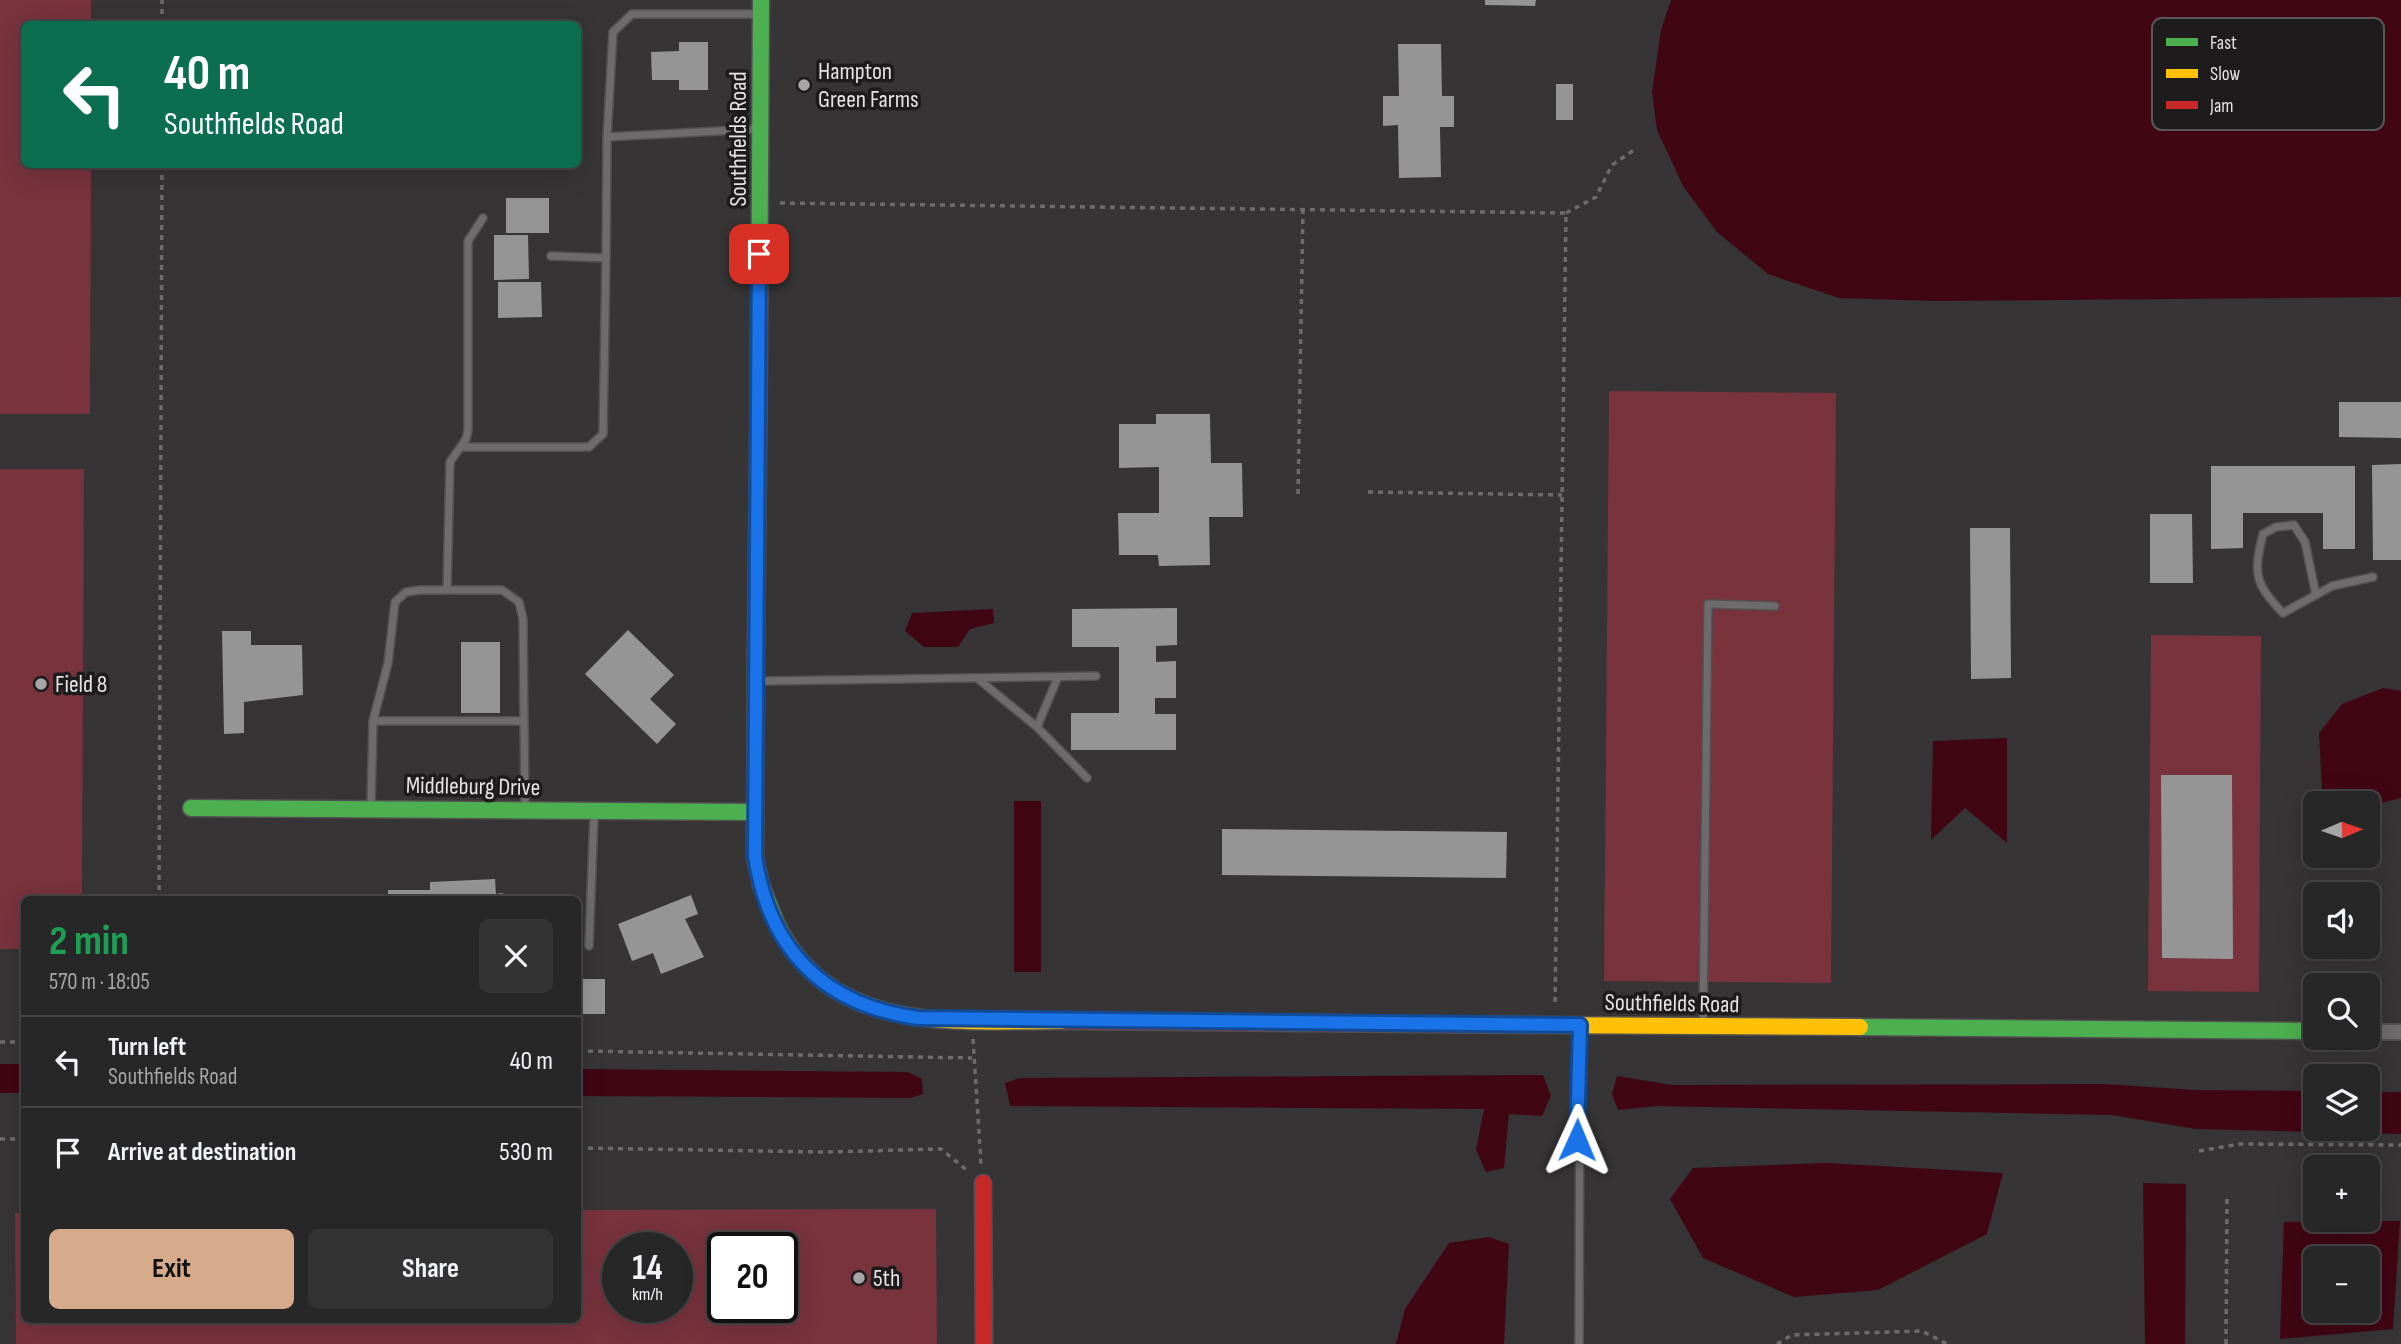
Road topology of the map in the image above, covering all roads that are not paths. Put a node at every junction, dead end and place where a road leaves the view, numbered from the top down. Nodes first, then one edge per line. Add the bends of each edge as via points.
1 (761, 7) edge
2 (760, 129) junction
3 (607, 137) junction
4 (484, 218) dead end
5 (551, 256) dead end
6 (606, 258) junction
7 (461, 447) junction
8 (2373, 577) dead end
9 (447, 590) junction
10 (2316, 595) junction
11 (1775, 606) dead end
12 (1096, 676) dead end
13 (1058, 677) junction
14 (976, 678) junction
15 (756, 681) junction
16 (373, 721) junction
17 (524, 721) junction
18 (1037, 727) junction
19 (1087, 778) dead end
20 (191, 808) dead end
21 (372, 808) junction
22 (525, 810) junction
23 (594, 811) junction
24 (754, 812) junction
25 (589, 946) dead end
26 (1580, 1025) junction
27 (1703, 1026) junction
28 (2303, 1031) edge
29 (2380, 1032) edge
30 (2401, 1032) edge
31 (983, 1183) road end
32 (984, 1344) edge
33 (1579, 1344) edge

1 - 2 street, Southfields Road
1 - 3 lane via 632,14 613,33
2 - 3 lane
2 - 15 street, Southfields Road
3 - 6 lane
4 - 7 lane via 468,241 468,429
5 - 6 lane
6 - 7 lane via 603,434 589,447
7 - 9 lane via 450,462
8 - 10 lane via 2332,586
9 - 16 lane via 406,592 395,602 388,663
9 - 17 lane via 502,590 519,602
10 - 10 lane via 2305,542 2294,525 2263,534 2257,559 2261,591 2283,613
11 - 27 lane via 1708,604
12 - 13 lane
13 - 14 lane
13 - 18 lane
14 - 15 lane
14 - 18 lane
15 - 24 street, Southfields Road
16 - 17 lane
16 - 21 lane
17 - 22 lane
18 - 19 lane
20 - 21 street, Middleburg Drive
21 - 22 street, Middleburg Drive
22 - 23 street, Middleburg Drive
23 - 24 street, Middleburg Drive
23 - 25 lane
24 - 26 street, Southfields Road via 755,856 767,911 780,936 810,971 839,994 891,1015 975,1020
26 - 27 street, Southfields Road
26 - 33 lane
27 - 28 street, Southfields Road
29 - 30 street
31 - 32 street

